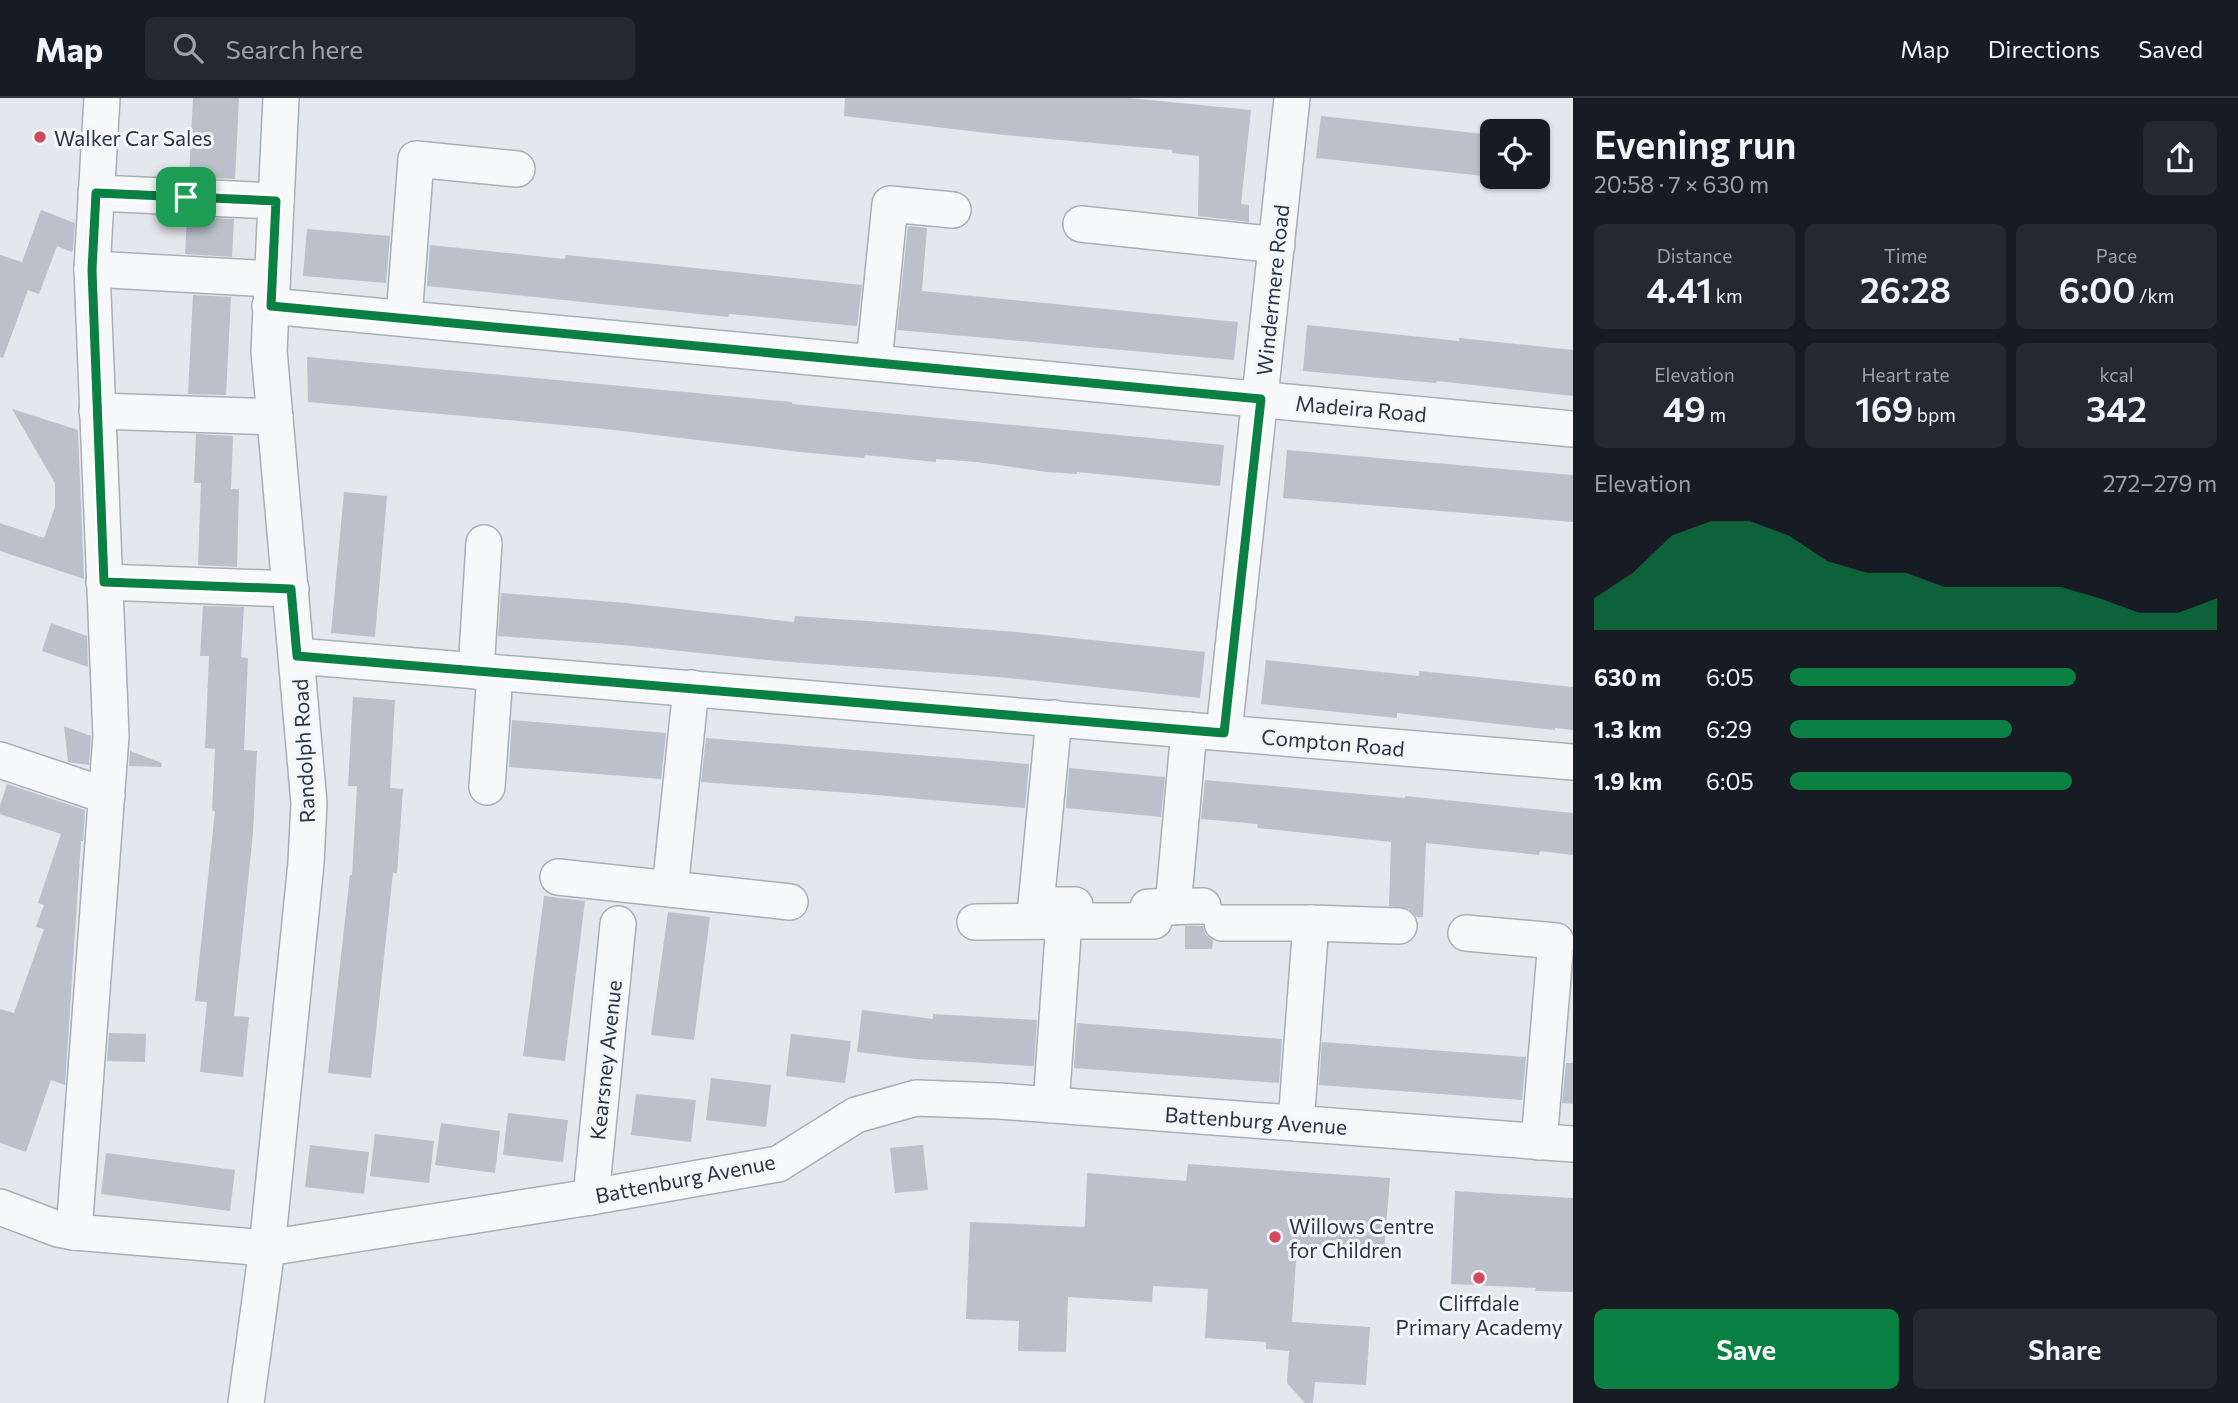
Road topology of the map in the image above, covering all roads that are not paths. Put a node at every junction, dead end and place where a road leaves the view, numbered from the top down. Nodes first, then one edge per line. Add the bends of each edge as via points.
1 (102, 98) edge
2 (281, 98) edge
3 (1292, 98) edge
4 (517, 169) dead end
5 (96, 193) junction
6 (276, 201) junction
7 (953, 210) dead end
8 (1081, 224) dead end
9 (1276, 245) junction
10 (92, 270) junction
11 (271, 292) junction
12 (404, 318) junction
13 (874, 362) junction
14 (1261, 399) junction
15 (97, 411) junction
16 (275, 417) junction
17 (1573, 429) edge
18 (484, 543) dead end
19 (104, 582) junction
20 (291, 589) junction
21 (297, 656) junction
22 (485, 672) junction
23 (691, 688) junction
24 (1054, 719) junction
25 (1189, 730) junction
26 (1224, 733) junction
27 (0, 760) edge
28 (1573, 762) edge
29 (487, 787) dead end
30 (107, 796) junction
31 (558, 877) dead end
32 (670, 889) junction
33 (790, 902) dead end
34 (1058, 911) junction
35 (1179, 913) junction
36 (970, 914) dead end
37 (1311, 923) junction
38 (618, 924) dead end
39 (1399, 926) dead end
40 (1466, 933) dead end
41 (1051, 1105) junction
42 (1296, 1123) junction
43 (1539, 1142) junction
44 (1573, 1144) edge
45 (591, 1197) junction
46 (0, 1208) edge
47 (74, 1232) junction
48 (267, 1248) junction
49 (246, 1403) edge

1 - 5 street
2 - 6 street, Randolph Road
3 - 9 street, Windermere Road
4 - 12 street via 416,159
5 - 6 street
5 - 10 street
6 - 11 street, Randolph Road
7 - 13 street via 890,204
8 - 9 street
9 - 14 street, Windermere Road
10 - 11 street, Madeira Road
10 - 15 street
11 - 12 street, Madeira Road
11 - 16 street, Randolph Road
12 - 13 street, Madeira Road
13 - 14 street, Madeira Road
14 - 17 street, Madeira Road
14 - 26 street, Windermere Road
15 - 16 street
15 - 19 street
16 - 20 street, Randolph Road
18 - 22 street
19 - 20 street
19 - 30 street via 111,736
20 - 21 street, Randolph Road
21 - 22 street, Compton Road
21 - 48 street, Randolph Road via 310,803
22 - 23 street, Compton Road
22 - 29 street
23 - 24 street, Compton Road
23 - 32 street
24 - 25 street, Compton Road
24 - 34 street
25 - 26 street, Compton Road
25 - 35 street
26 - 28 street, Compton Road
27 - 30 street
30 - 47 street
31 - 32 street
32 - 33 street
34 - 35 street
34 - 36 street
34 - 41 street
35 - 37 street
37 - 39 street
37 - 42 street
38 - 45 street, Kearsney Avenue
40 - 43 street via 1556,941
41 - 42 street, Battenburg Avenue
41 - 45 street, Battenburg Avenue via 916,1098 856,1115 778,1164
42 - 43 street, Battenburg Avenue
43 - 44 street, Battenburg Avenue
45 - 48 street, Battenburg Avenue
46 - 47 street, Battenburg Avenue
47 - 48 street, Battenburg Avenue
48 - 49 street, Randolph Road

